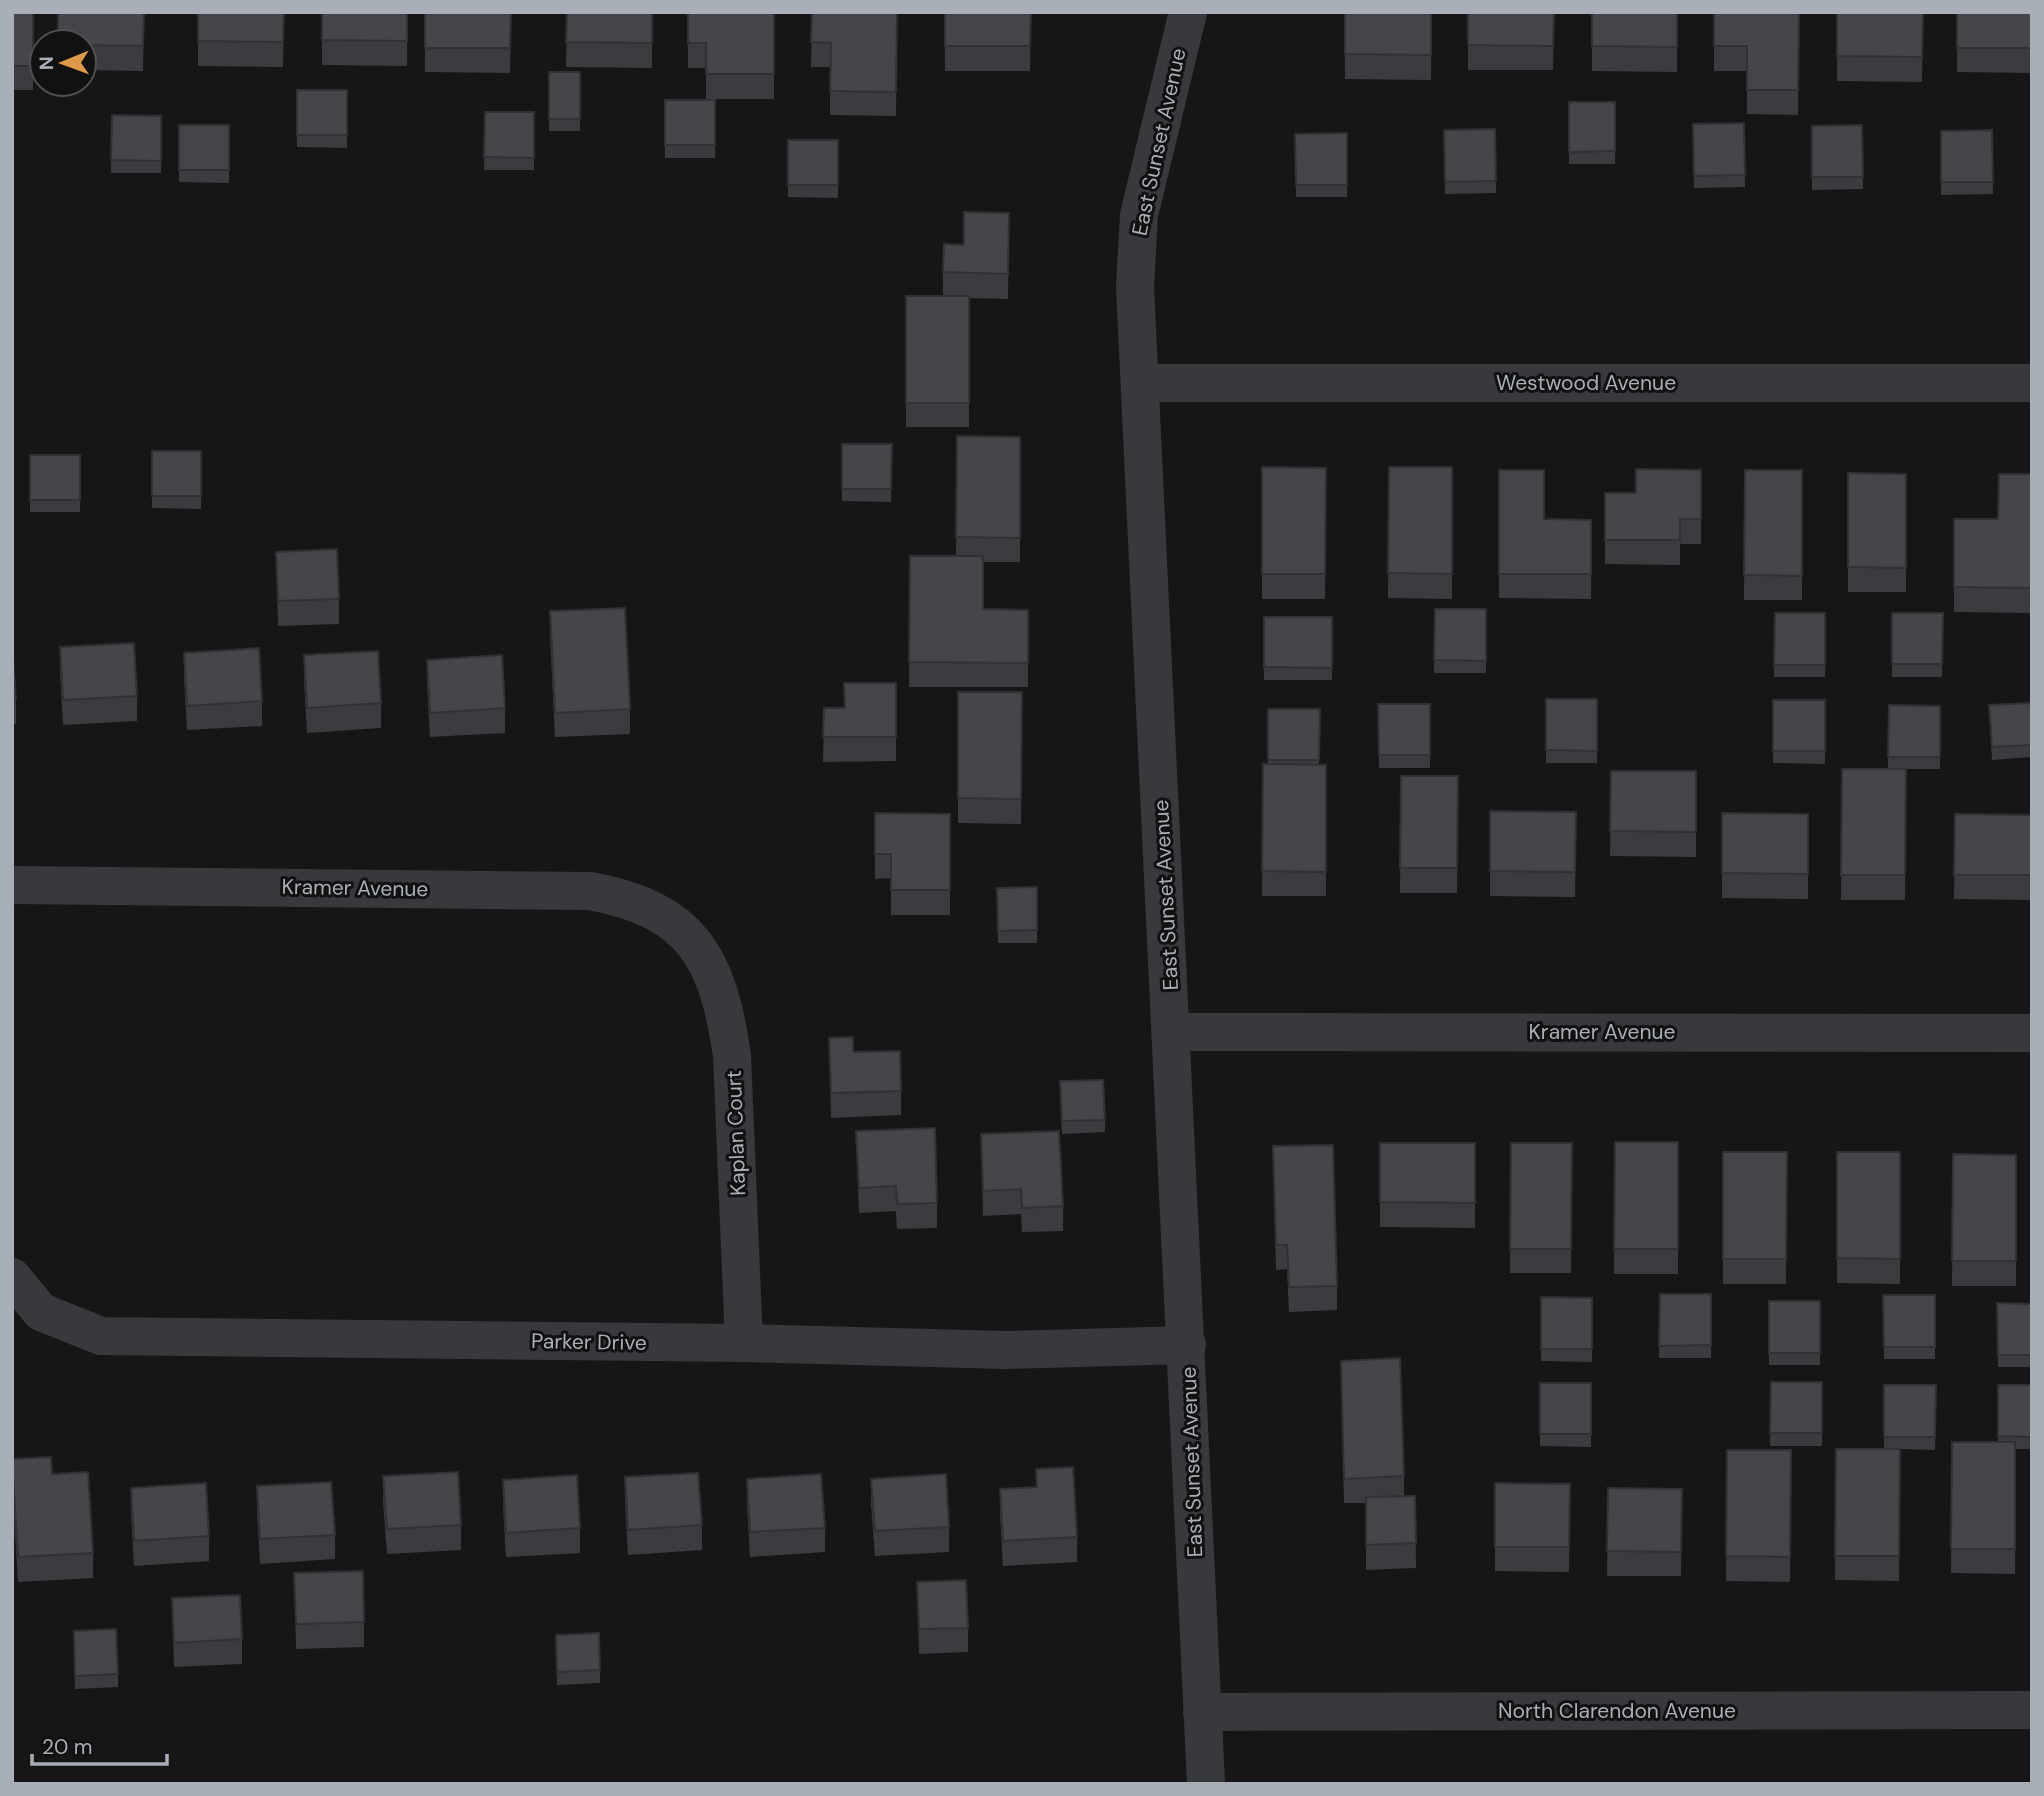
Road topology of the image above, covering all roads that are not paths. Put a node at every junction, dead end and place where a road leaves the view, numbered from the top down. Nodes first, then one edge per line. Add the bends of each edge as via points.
1 (1188, 12) edge
2 (1141, 383) junction
3 (2032, 383) edge
4 (12, 886) edge
5 (686, 934) joint
6 (1172, 1032) junction
7 (2032, 1033) edge
8 (12, 1277) edge
9 (744, 1343) junction
10 (1188, 1345) junction
11 (2032, 1710) edge
12 (1202, 1712) junction
13 (1206, 1784) edge

1 - 2 street, East Sunset Avenue via 1139,215 1135,287
2 - 3 street, Westwood Avenue
2 - 6 street, East Sunset Avenue
4 - 5 street, Kramer Avenue via 590,891 640,904
5 - 9 street, Kaplan Court via 712,968 726,1010 733,1056
6 - 7 street, Kramer Avenue
6 - 10 street, East Sunset Avenue
8 - 9 street, Parker Drive via 41,1312 101,1336
9 - 10 street, Parker Drive via 1005,1350
10 - 12 street, East Sunset Avenue
11 - 12 street, North Clarendon Avenue
12 - 13 street, East Sunset Avenue

